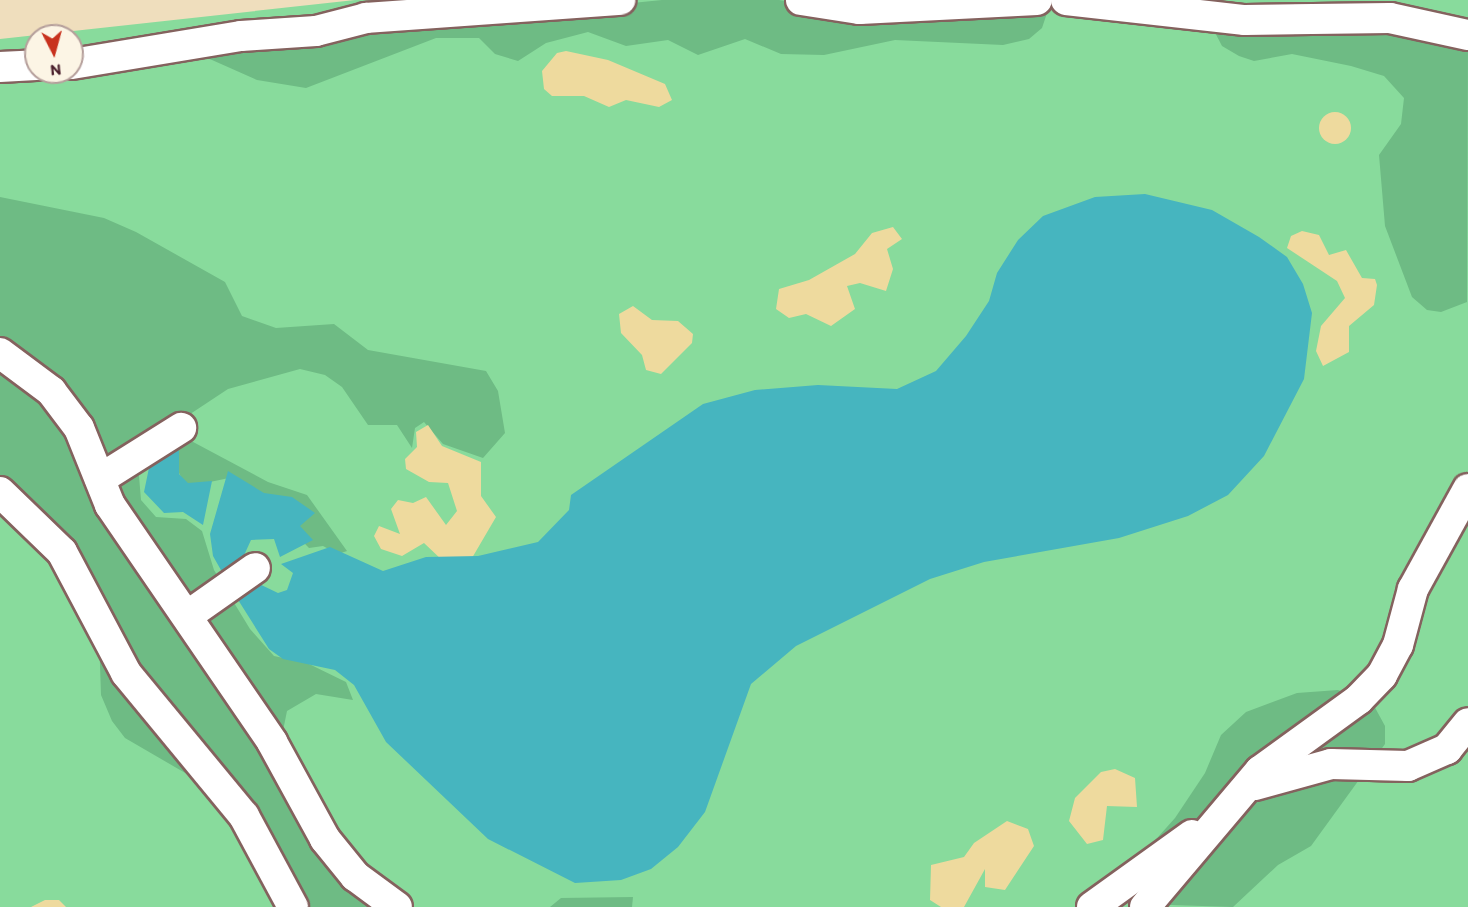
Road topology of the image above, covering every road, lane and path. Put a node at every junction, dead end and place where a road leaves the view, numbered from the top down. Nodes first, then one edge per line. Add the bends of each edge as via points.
1 (620, 0) edge
2 (801, 0) edge
3 (1038, 0) edge
4 (1066, 0) edge
5 (1468, 35) edge
6 (84, 62) edge
7 (24, 66) edge
8 (0, 67) edge
9 (0, 353) edge
10 (181, 428) dead end
11 (100, 478) junction
12 (1468, 489) edge
13 (0, 492) edge
14 (255, 568) dead end
15 (187, 616) junction
16 (1468, 723) edge
17 (1244, 789) junction
18 (1218, 815) junction
19 (293, 907) edge
20 (397, 907) edge
21 (1092, 907) edge
22 (1144, 907) edge

1 - 6 lane via 366,18 315,31 241,36
2 - 3 lane via 860,9
4 - 5 lane via 1245,20 1390,18
7 - 8 lane
9 - 11 lane via 51,391 79,428
10 - 11 lane
11 - 15 lane via 110,505
12 - 17 lane via 1413,589 1398,645 1382,675
13 - 19 lane via 62,552 126,673 244,816
14 - 15 lane
15 - 20 lane via 272,742 325,840 355,876
16 - 17 lane via 1447,749 1408,766 1331,764
17 - 18 lane
18 - 21 lane
18 - 22 lane

